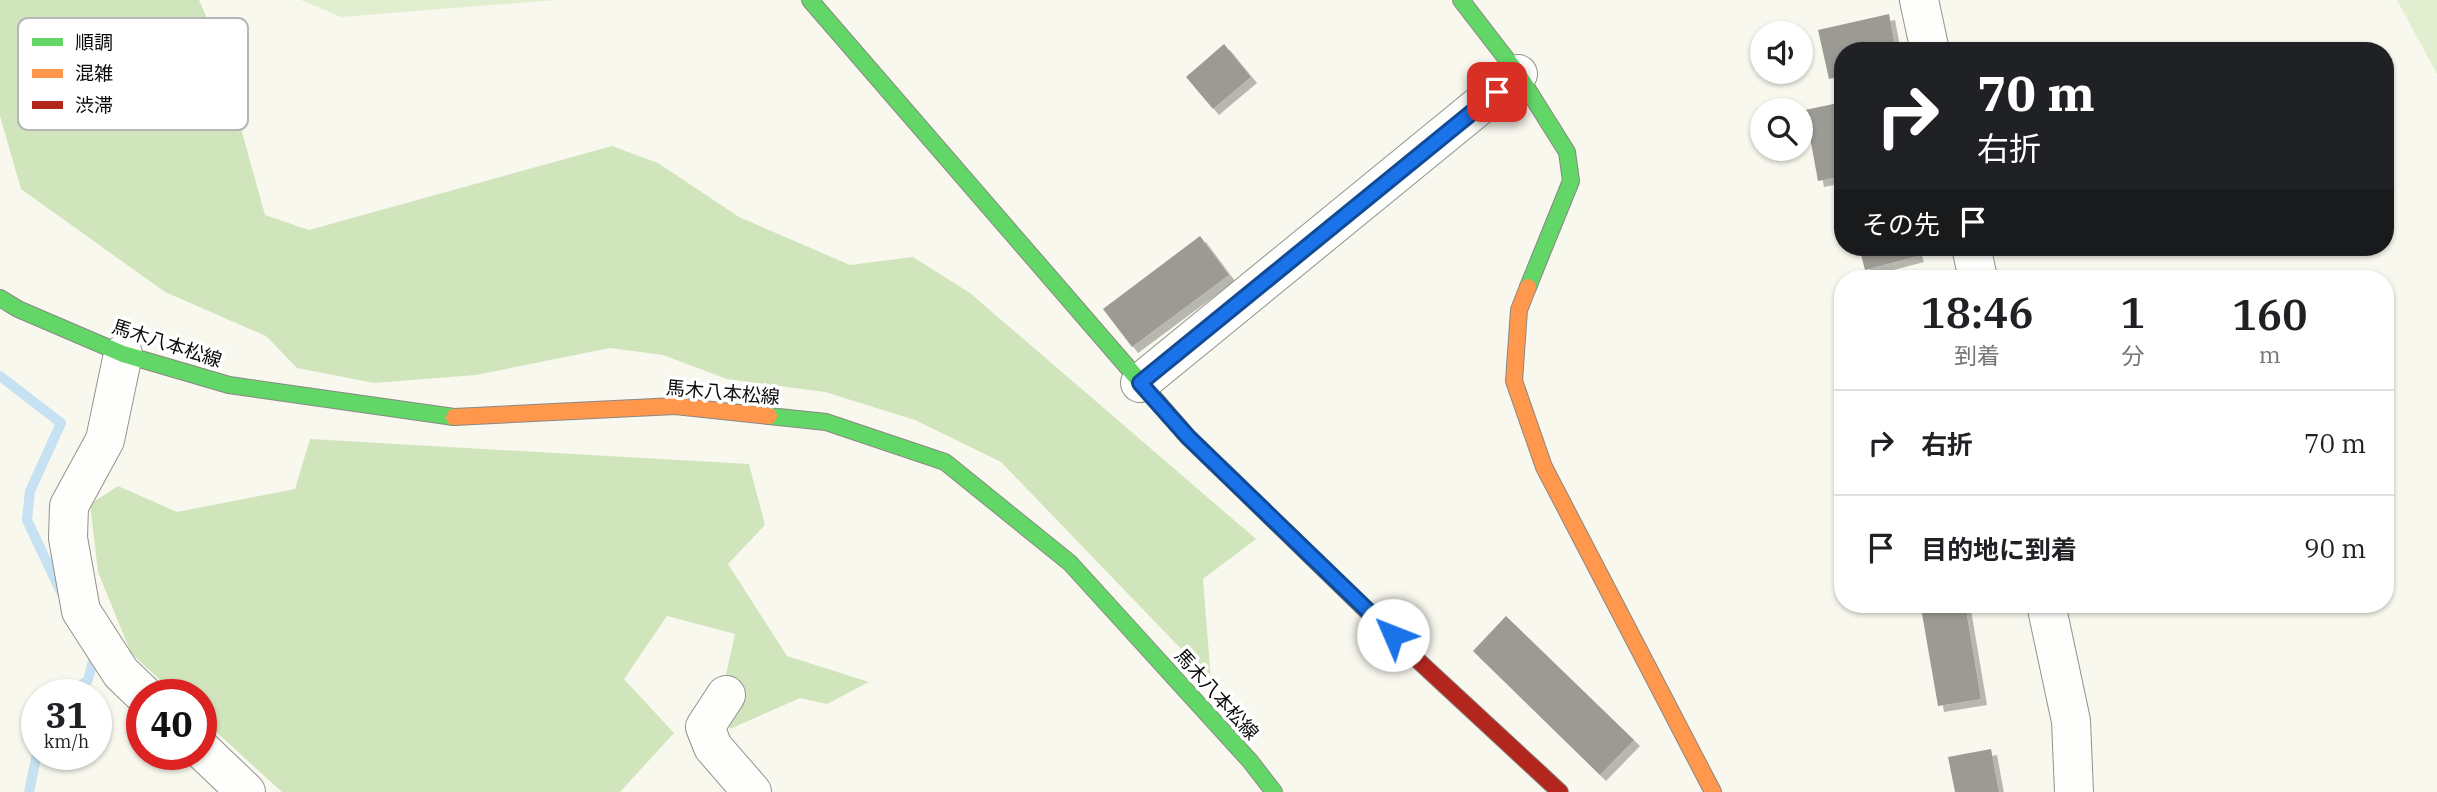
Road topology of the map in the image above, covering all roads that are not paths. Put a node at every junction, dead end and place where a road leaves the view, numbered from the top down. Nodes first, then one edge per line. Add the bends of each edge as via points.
1 (810, 0) edge
2 (1461, 0) edge
3 (1919, 0) edge
4 (1928, 42) edge
5 (1518, 74) junction
6 (0, 298) edge
7 (123, 354) junction
8 (1140, 383) junction
9 (2048, 613) edge
10 (127, 679) edge
11 (726, 695) dead end
12 (217, 764) edge
13 (246, 792) edge
14 (752, 792) edge
15 (1274, 792) edge
16 (1560, 792) edge
17 (1713, 792) edge
18 (2074, 792) edge

1 - 8 street
2 - 5 street
3 - 4 street
5 - 8 street
5 - 17 street via 1567,152 1571,181 1519,310 1514,381 1544,467
6 - 7 street, 馬木八本松線
7 - 10 street via 106,440 69,506 68,538 81,611
7 - 15 street, 馬木八本松線 via 229,385 453,417 675,406 826,422 945,462 1070,563
8 - 16 street via 1188,437
9 - 18 street via 2071,721
11 - 14 street via 705,727 713,747
12 - 13 street

